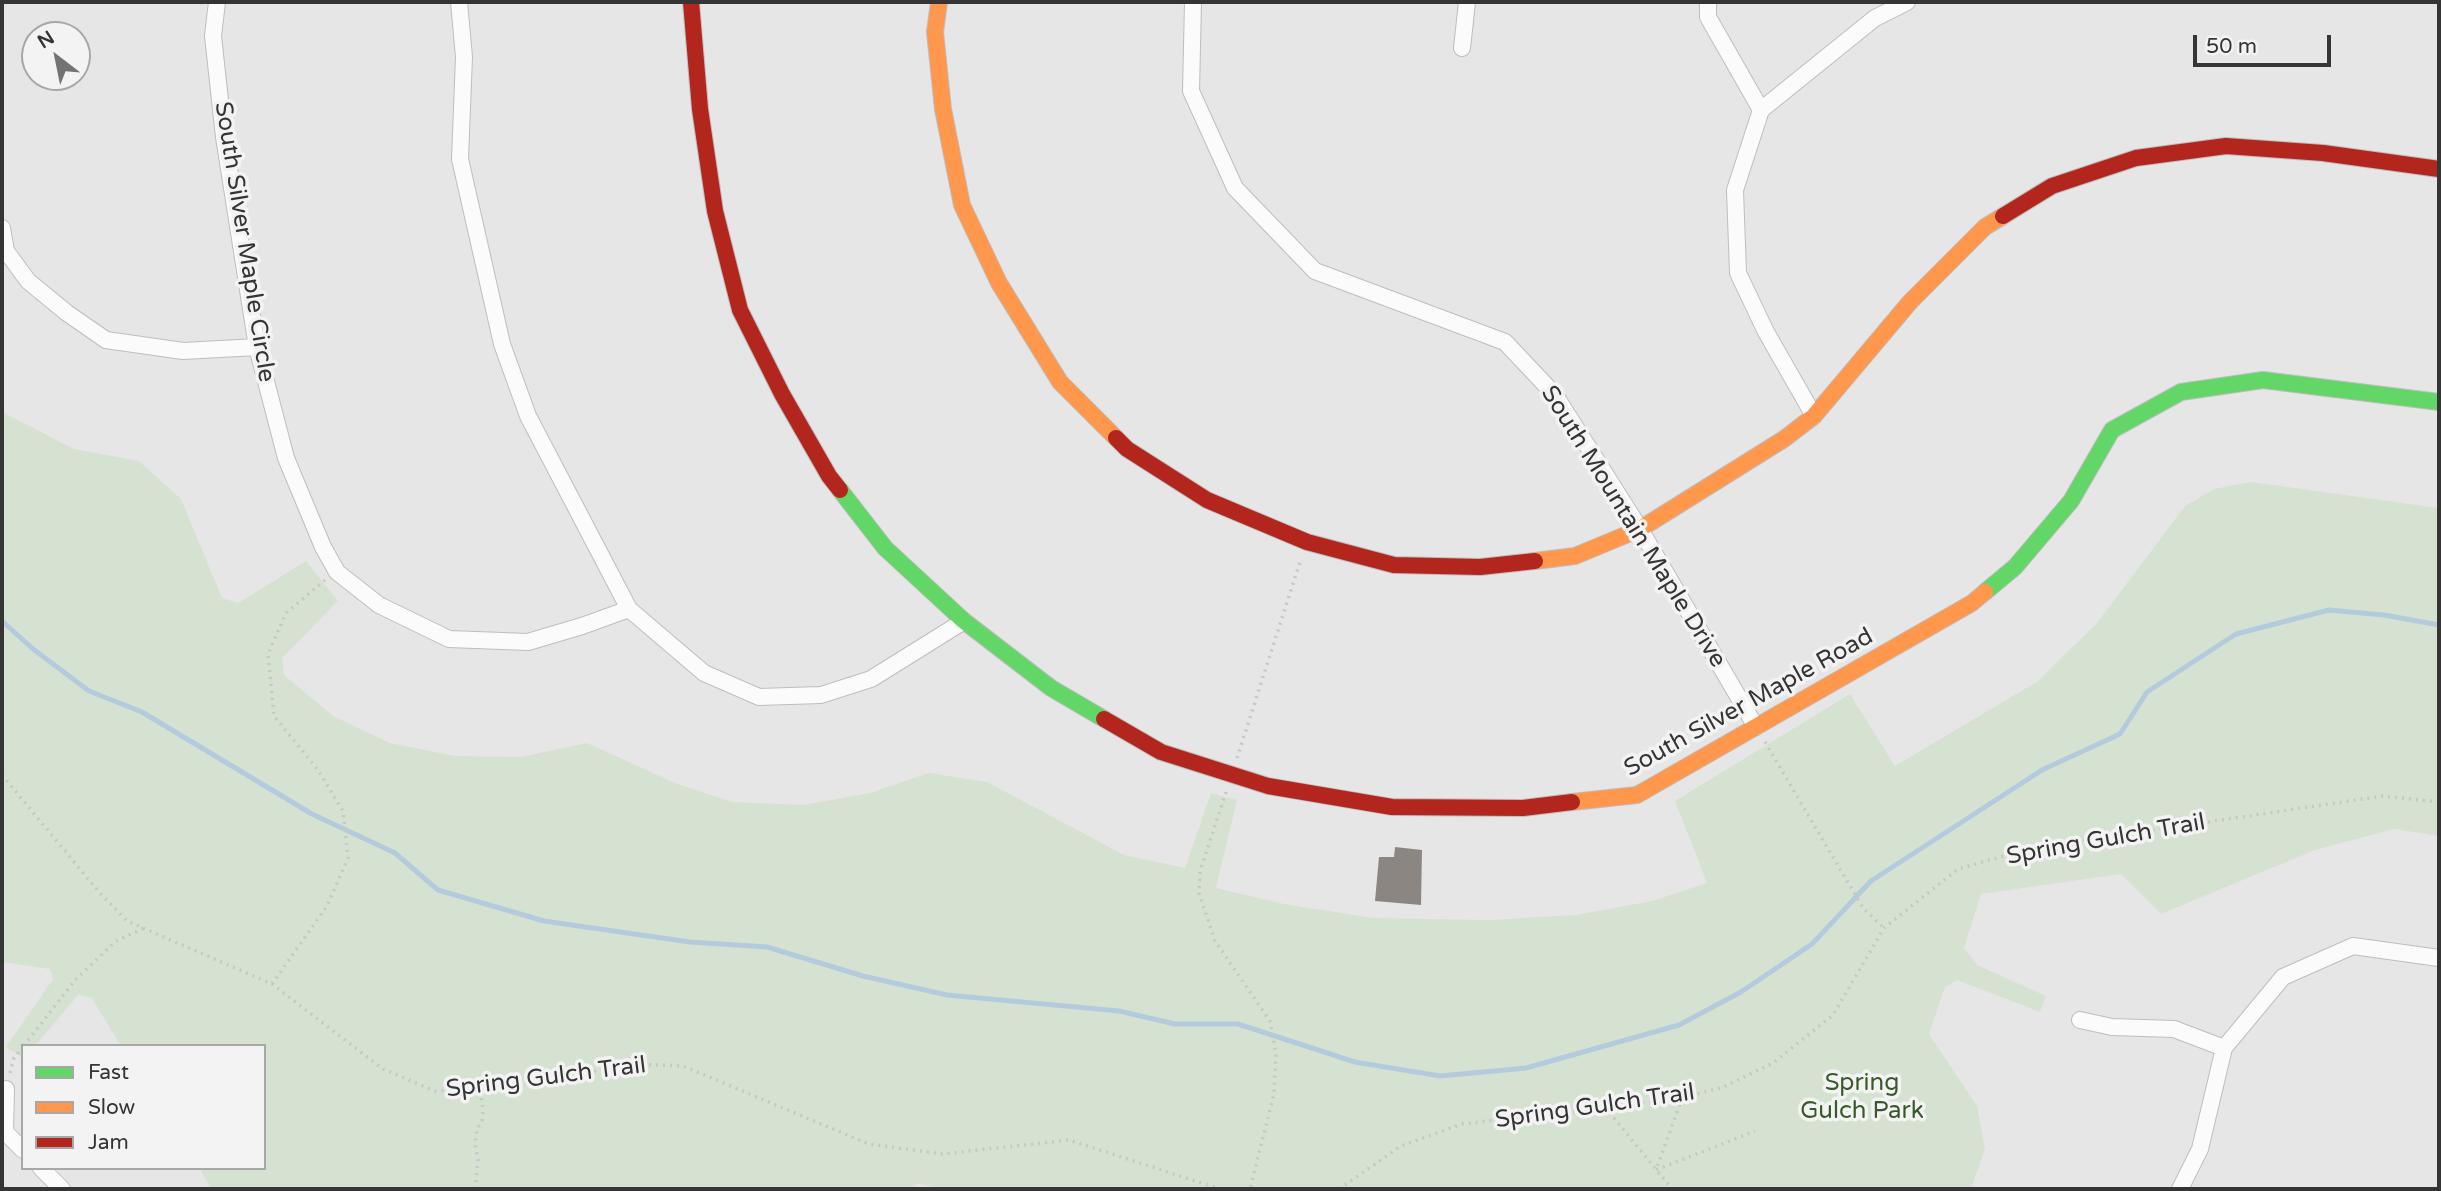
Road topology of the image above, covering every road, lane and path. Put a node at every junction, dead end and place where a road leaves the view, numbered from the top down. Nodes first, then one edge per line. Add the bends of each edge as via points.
1 (216, 2) edge
2 (459, 2) edge
3 (691, 2) edge
4 (939, 2) edge
5 (1193, 2) edge
6 (1467, 2) edge
7 (1708, 2) edge
8 (1907, 2) edge
9 (1462, 48) dead end
10 (1761, 110) junction
11 (2439, 169) edge
12 (2, 228) edge
13 (257, 347) junction
14 (2439, 402) edge
15 (1814, 416) junction
16 (1640, 529) junction
17 (337, 572) junction
18 (629, 609) junction
19 (964, 621) junction
20 (1756, 727) junction
21 (2, 775) edge
22 (2439, 802) edge
23 (144, 928) junction
24 (1884, 928) junction
25 (2439, 958) edge
26 (272, 984) junction
27 (2080, 1020) dead end
28 (1270, 1021) dead end
29 (25, 1044) edge
30 (2224, 1048) junction
31 (21, 1049) edge
32 (6, 1089) joint
33 (480, 1089) junction
34 (1682, 1098) junction
35 (1605, 1107) junction
36 (1755, 1131) dead end
37 (21, 1148) edge
38 (43, 1170) edge
39 (1656, 1170) junction
40 (62, 1189) edge
41 (475, 1189) edge
42 (1218, 1189) edge
43 (1250, 1189) edge
44 (1339, 1189) edge
45 (1672, 1189) edge
46 (2180, 1189) edge

1 - 13 street, South Silver Maple Circle via 213,36 224,137
2 - 18 street via 464,57 460,159 502,344 528,416
3 - 19 street, South Silver Maple Road via 715,211 740,310 829,476 885,548
4 - 16 street via 935,32 943,108 962,205 999,283 1060,382 1127,449 1207,500 1307,542 1394,565 1480,567 1575,556
5 - 16 street, South Mountain Maple Drive via 1191,91 1235,188 1315,271 1506,342 1555,395
6 - 9 street
7 - 10 street via 1708,17
8 - 10 street via 1875,18
10 - 15 street via 1735,190 1738,273
11 - 15 street via 2226,146 2136,158 2052,186 1985,228 1910,302
12 - 13 street via 6,251 28,281 106,340 183,351
13 - 17 street, South Silver Maple Circle via 286,458
14 - 20 street, South Silver Maple Road via 2263,380 2181,391 2112,430 2071,500 2015,568 1972,603
15 - 16 street
16 - 20 street, South Mountain Maple Drive
17 - 18 street, South Silver Maple Circle via 379,605 449,639 528,642
17 - 26 path via 286,613 268,654 274,716 318,770 342,811 348,858 327,905
18 - 19 street via 704,673 760,697 821,695 871,679
19 - 20 street, South Silver Maple Road via 1051,688 1161,752 1268,786 1392,807 1522,808 1637,795
20 - 24 path via 1863,908
21 - 23 path, Spring Gulch Trail via 99,892 127,921
22 - 24 path, Spring Gulch Trail via 2383,796 2032,848 1958,869
23 - 26 path, Spring Gulch Trail
23 - 29 path via 116,941 75,980
24 - 34 path, Spring Gulch Trail via 1833,1015 1773,1063 1723,1087
25 - 30 street via 2353,946 2283,977
26 - 33 path, Spring Gulch Trail via 383,1069 435,1091
27 - 30 street via 2112,1027 2174,1029
28 - 43 path via 1275,1048 1274,1094
30 - 46 street via 2200,1149
31 - 32 path
32 - 37 street via 5,1132
33 - 41 path via 483,1110 475,1144
33 - 42 path, Spring Gulch Trail via 633,1064 683,1066 869,1144 942,1154 1069,1140
34 - 35 path, Spring Gulch Trail
34 - 39 path
35 - 39 path
35 - 44 path, Spring Gulch Trail via 1461,1124 1401,1146
36 - 39 path
38 - 40 street
39 - 45 path

